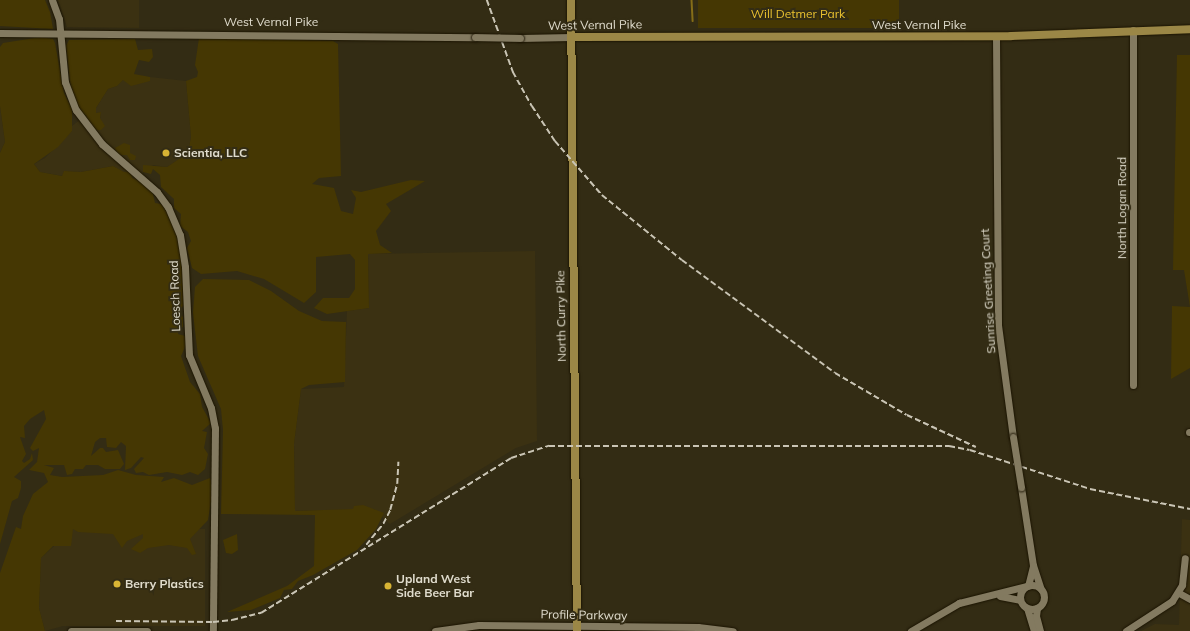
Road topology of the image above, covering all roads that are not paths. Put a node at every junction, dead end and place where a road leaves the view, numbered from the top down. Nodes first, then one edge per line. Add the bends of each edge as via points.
1 (52, 0) edge
2 (571, 0) edge
3 (1190, 29) edge
4 (1133, 30) junction
5 (0, 33) edge
6 (60, 33) junction
7 (996, 36) junction
8 (571, 37) junction
9 (1133, 385) dead end
10 (1185, 558) dead end
11 (1033, 565) junction
12 (1027, 586) junction
13 (1041, 588) junction
14 (1179, 593) junction
15 (996, 595) junction
16 (1190, 599) edge
17 (1020, 600) junction
18 (1027, 608) junction
19 (1037, 608) junction
20 (577, 628) edge
21 (72, 631) edge
22 (147, 631) edge
23 (212, 631) edge
24 (435, 631) edge
25 (734, 631) edge
26 (911, 631) edge
27 (1034, 631) edge
28 (1040, 631) edge
29 (1126, 631) edge

1 - 6 street, Loesch Road via 59,19
2 - 8 main road, North Curry Pike
3 - 4 main road, West Vernal Pike
4 - 7 main road, West Vernal Pike
4 - 9 street, North Logan Road
5 - 6 street, West Vernal Pike
6 - 8 street, West Vernal Pike, bridge
6 - 23 street, Loesch Road via 65,82 84,124 102,144 157,192 168,208 180,235 185,267 189,355 211,408 215,428
7 - 8 main road, West Vernal Pike
7 - 11 street, Sunrise Greeting Court, bridge via 998,325
8 - 20 main road, North Curry Pike
10 - 14 street
11 - 12 street, Sunrise Greeting Court
11 - 13 street, Sunrise Greeting Court
12 - 13 street
12 - 15 street
12 - 17 street via 1021,592
13 - 19 street via 1044,599
14 - 16 street
14 - 29 street via 1166,606
15 - 17 street
15 - 26 street via 945,609
17 - 18 street
18 - 19 street
18 - 27 street
19 - 28 street via 1036,616
20 - 24 street, Profile Parkway via 470,625
20 - 25 street, Profile Parkway via 698,627
21 - 22 street

